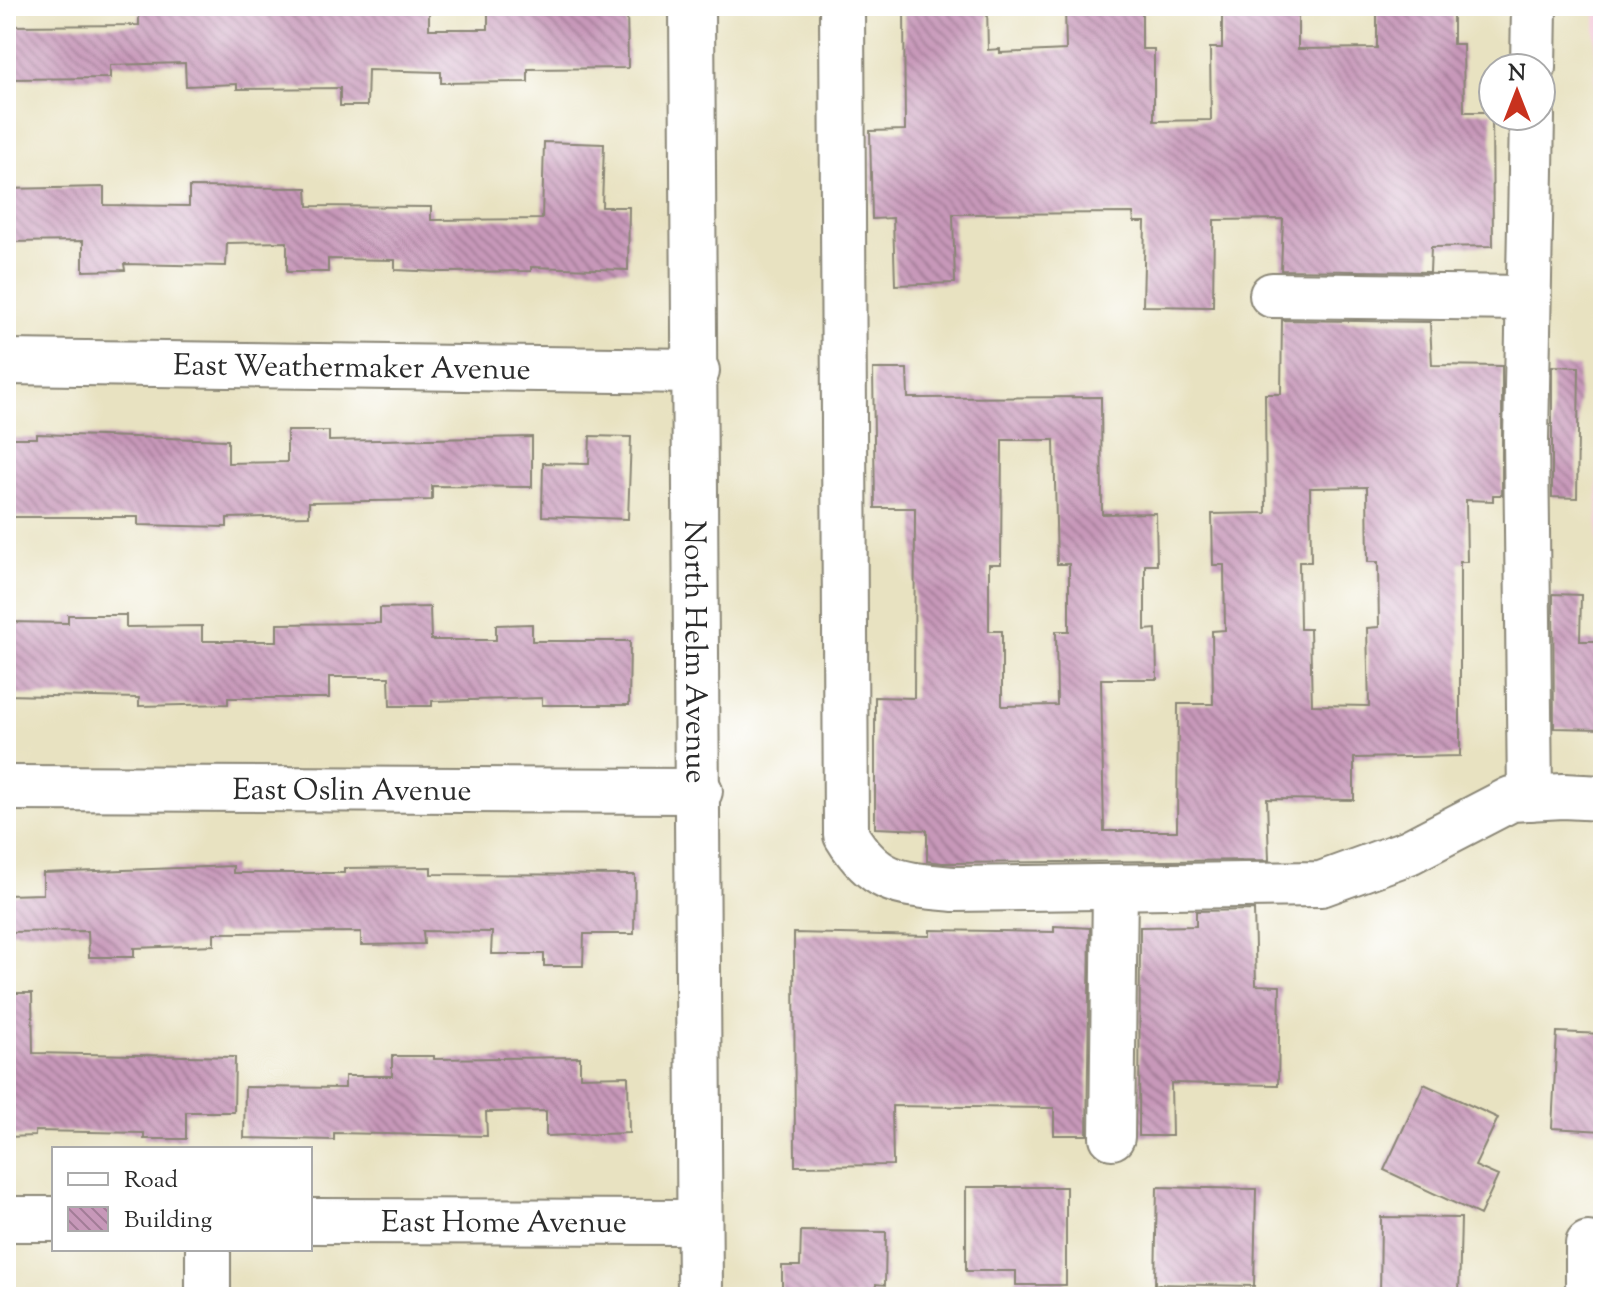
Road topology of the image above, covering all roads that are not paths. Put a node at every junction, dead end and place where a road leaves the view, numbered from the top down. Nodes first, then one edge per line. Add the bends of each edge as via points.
1 (692, 6) edge
2 (842, 6) edge
3 (1534, 6) edge
4 (1533, 52) edge
5 (1532, 132) edge
6 (1272, 295) dead end
7 (1528, 298) junction
8 (6, 362) edge
9 (697, 371) junction
10 (6, 788) edge
11 (700, 791) junction
12 (1530, 798) junction
13 (1603, 798) edge
14 (1115, 887) junction
15 (1112, 1137) dead end
16 (6, 1219) edge
17 (52, 1219) edge
18 (312, 1221) edge
19 (699, 1222) junction
20 (1588, 1244) dead end
21 (208, 1251) edge
22 (208, 1297) edge
23 (700, 1297) edge
24 (1588, 1297) edge

1 - 9 street, North Helm Avenue
2 - 14 street via 846,835 860,859 896,883 954,889
3 - 4 street
5 - 7 street
6 - 7 street
7 - 12 street
8 - 9 street, East Weathermaker Avenue
9 - 11 street, North Helm Avenue
10 - 11 street, East Oslin Avenue
11 - 19 street, North Helm Avenue
12 - 13 street
12 - 14 street via 1511,799 1409,852 1321,884
14 - 15 street
16 - 17 street
18 - 19 street, East Home Avenue
19 - 23 street, North Helm Avenue
20 - 24 street
21 - 22 street

